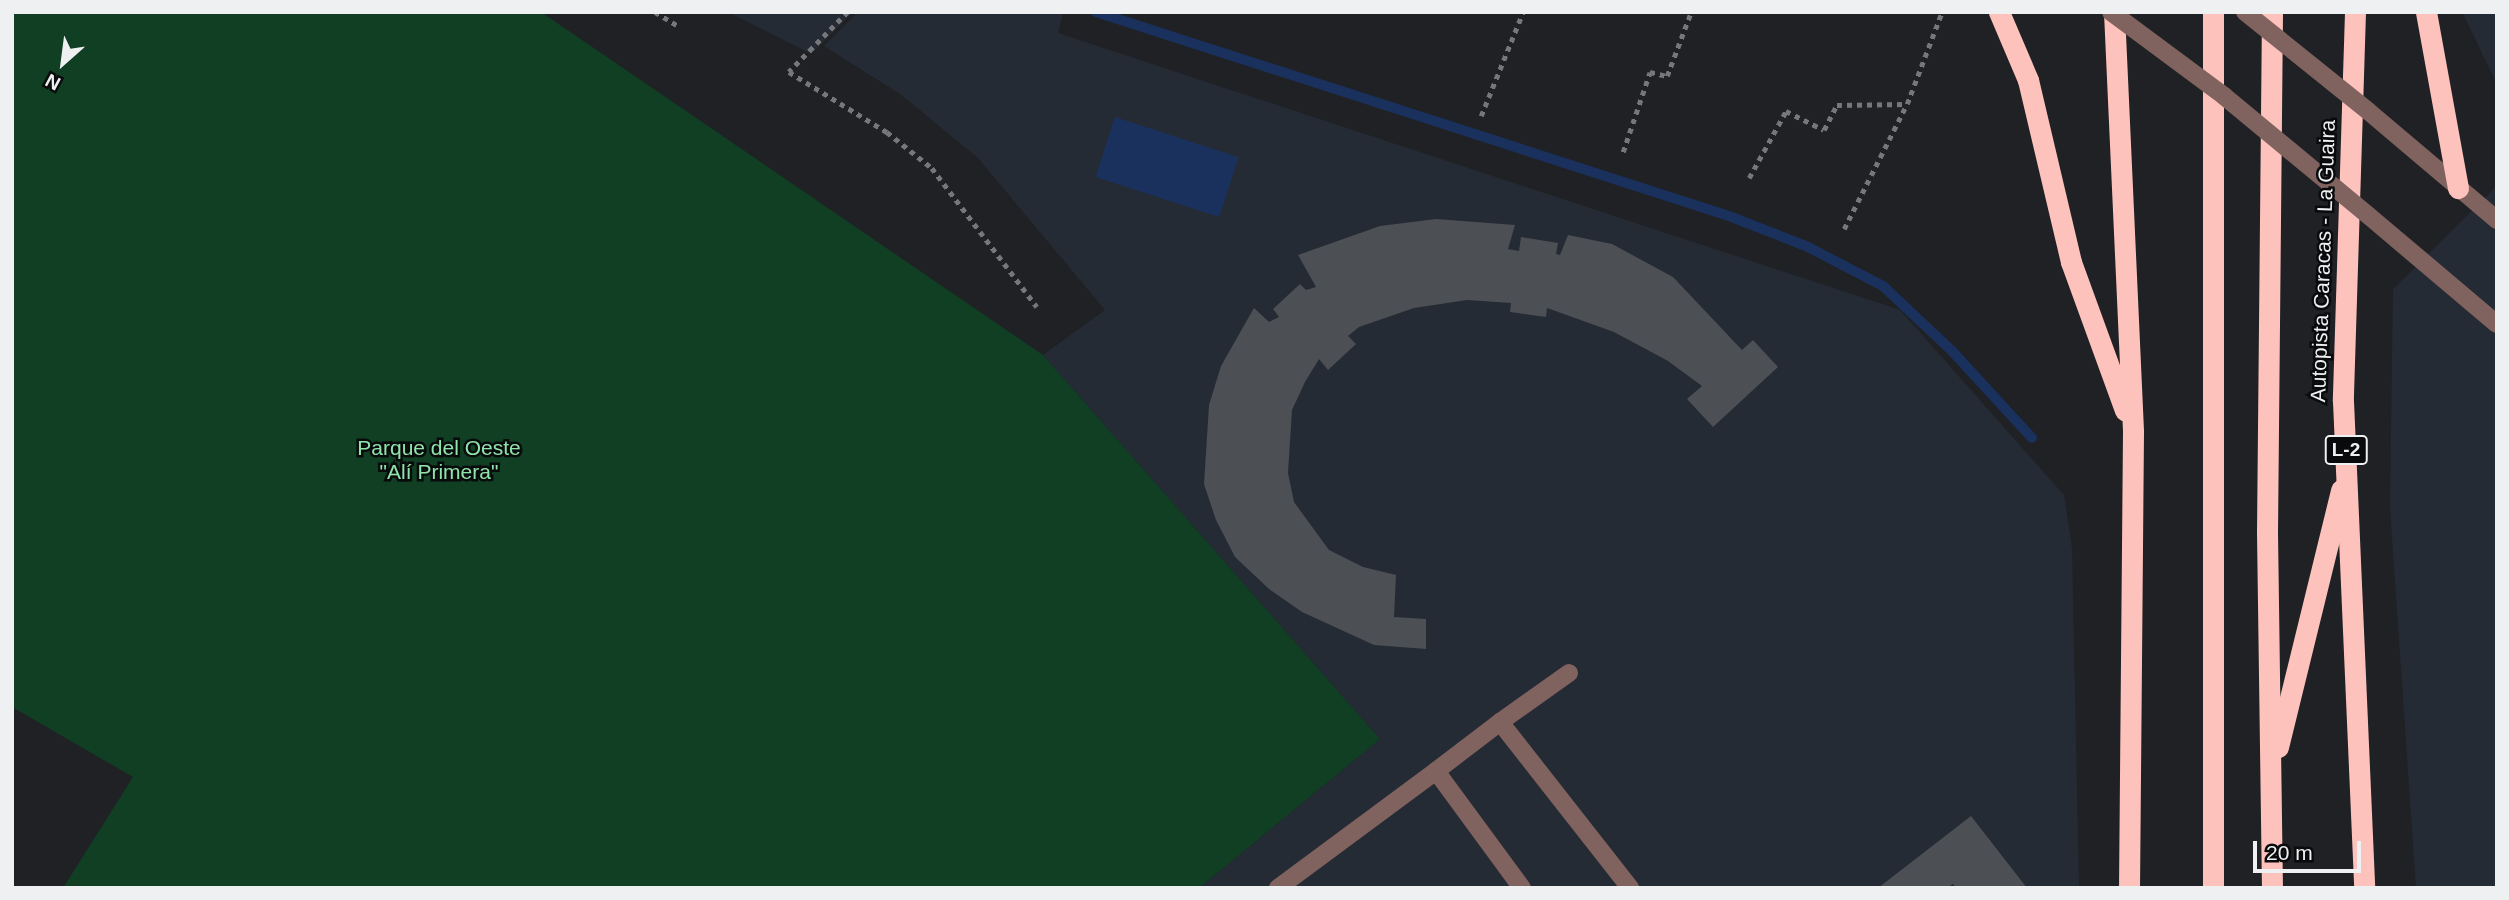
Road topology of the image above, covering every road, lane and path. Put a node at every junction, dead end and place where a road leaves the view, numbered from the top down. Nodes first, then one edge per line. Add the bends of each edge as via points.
1 (655, 12) edge
2 (848, 12) edge
3 (1523, 12) edge
4 (1691, 12) edge
5 (1942, 12) edge
6 (1999, 12) edge
7 (2113, 12) edge
8 (2213, 12) edge
9 (2245, 12) edge
10 (2272, 12) edge
11 (2355, 12) edge
12 (2426, 12) edge
13 (678, 26) dead end
14 (1907, 104) junction
15 (1481, 116) dead end
16 (1623, 152) dead end
17 (1749, 178) dead end
18 (2458, 188) junction
19 (2497, 220) edge
20 (1844, 229) dead end
21 (1037, 307) dead end
22 (2497, 324) edge
23 (2133, 432) junction
24 (2347, 467) junction
25 (1569, 673) dead end
26 (1500, 722) junction
27 (1436, 771) junction
28 (2270, 776) junction
29 (1278, 888) edge
30 (1522, 888) edge
31 (1630, 888) edge
32 (2129, 888) edge
33 (2213, 888) edge
34 (2272, 888) edge
35 (2364, 888) edge

1 - 13 path
2 - 21 path via 789,72 887,132 932,168
3 - 15 path
4 - 16 path via 1667,76 1650,72
5 - 14 path
6 - 23 highway via 2028,80 2071,261
7 - 22 street, bridge via 2214,89
7 - 23 highway
8 - 33 highway
9 - 18 street, bridge
10 - 28 highway, L-2 via 2267,518
11 - 24 highway, Autopista Caracas - La Guaira / L-2 via 2343,401
12 - 18 highway
14 - 17 path via 1836,105 1824,130 1786,111
14 - 20 path
18 - 19 street
23 - 32 highway
24 - 28 highway, L-2
24 - 35 highway, Autopista Caracas - La Guaira / L-2
25 - 26 street
26 - 27 street
26 - 31 street
27 - 29 street
27 - 30 street
28 - 34 highway, L-2

